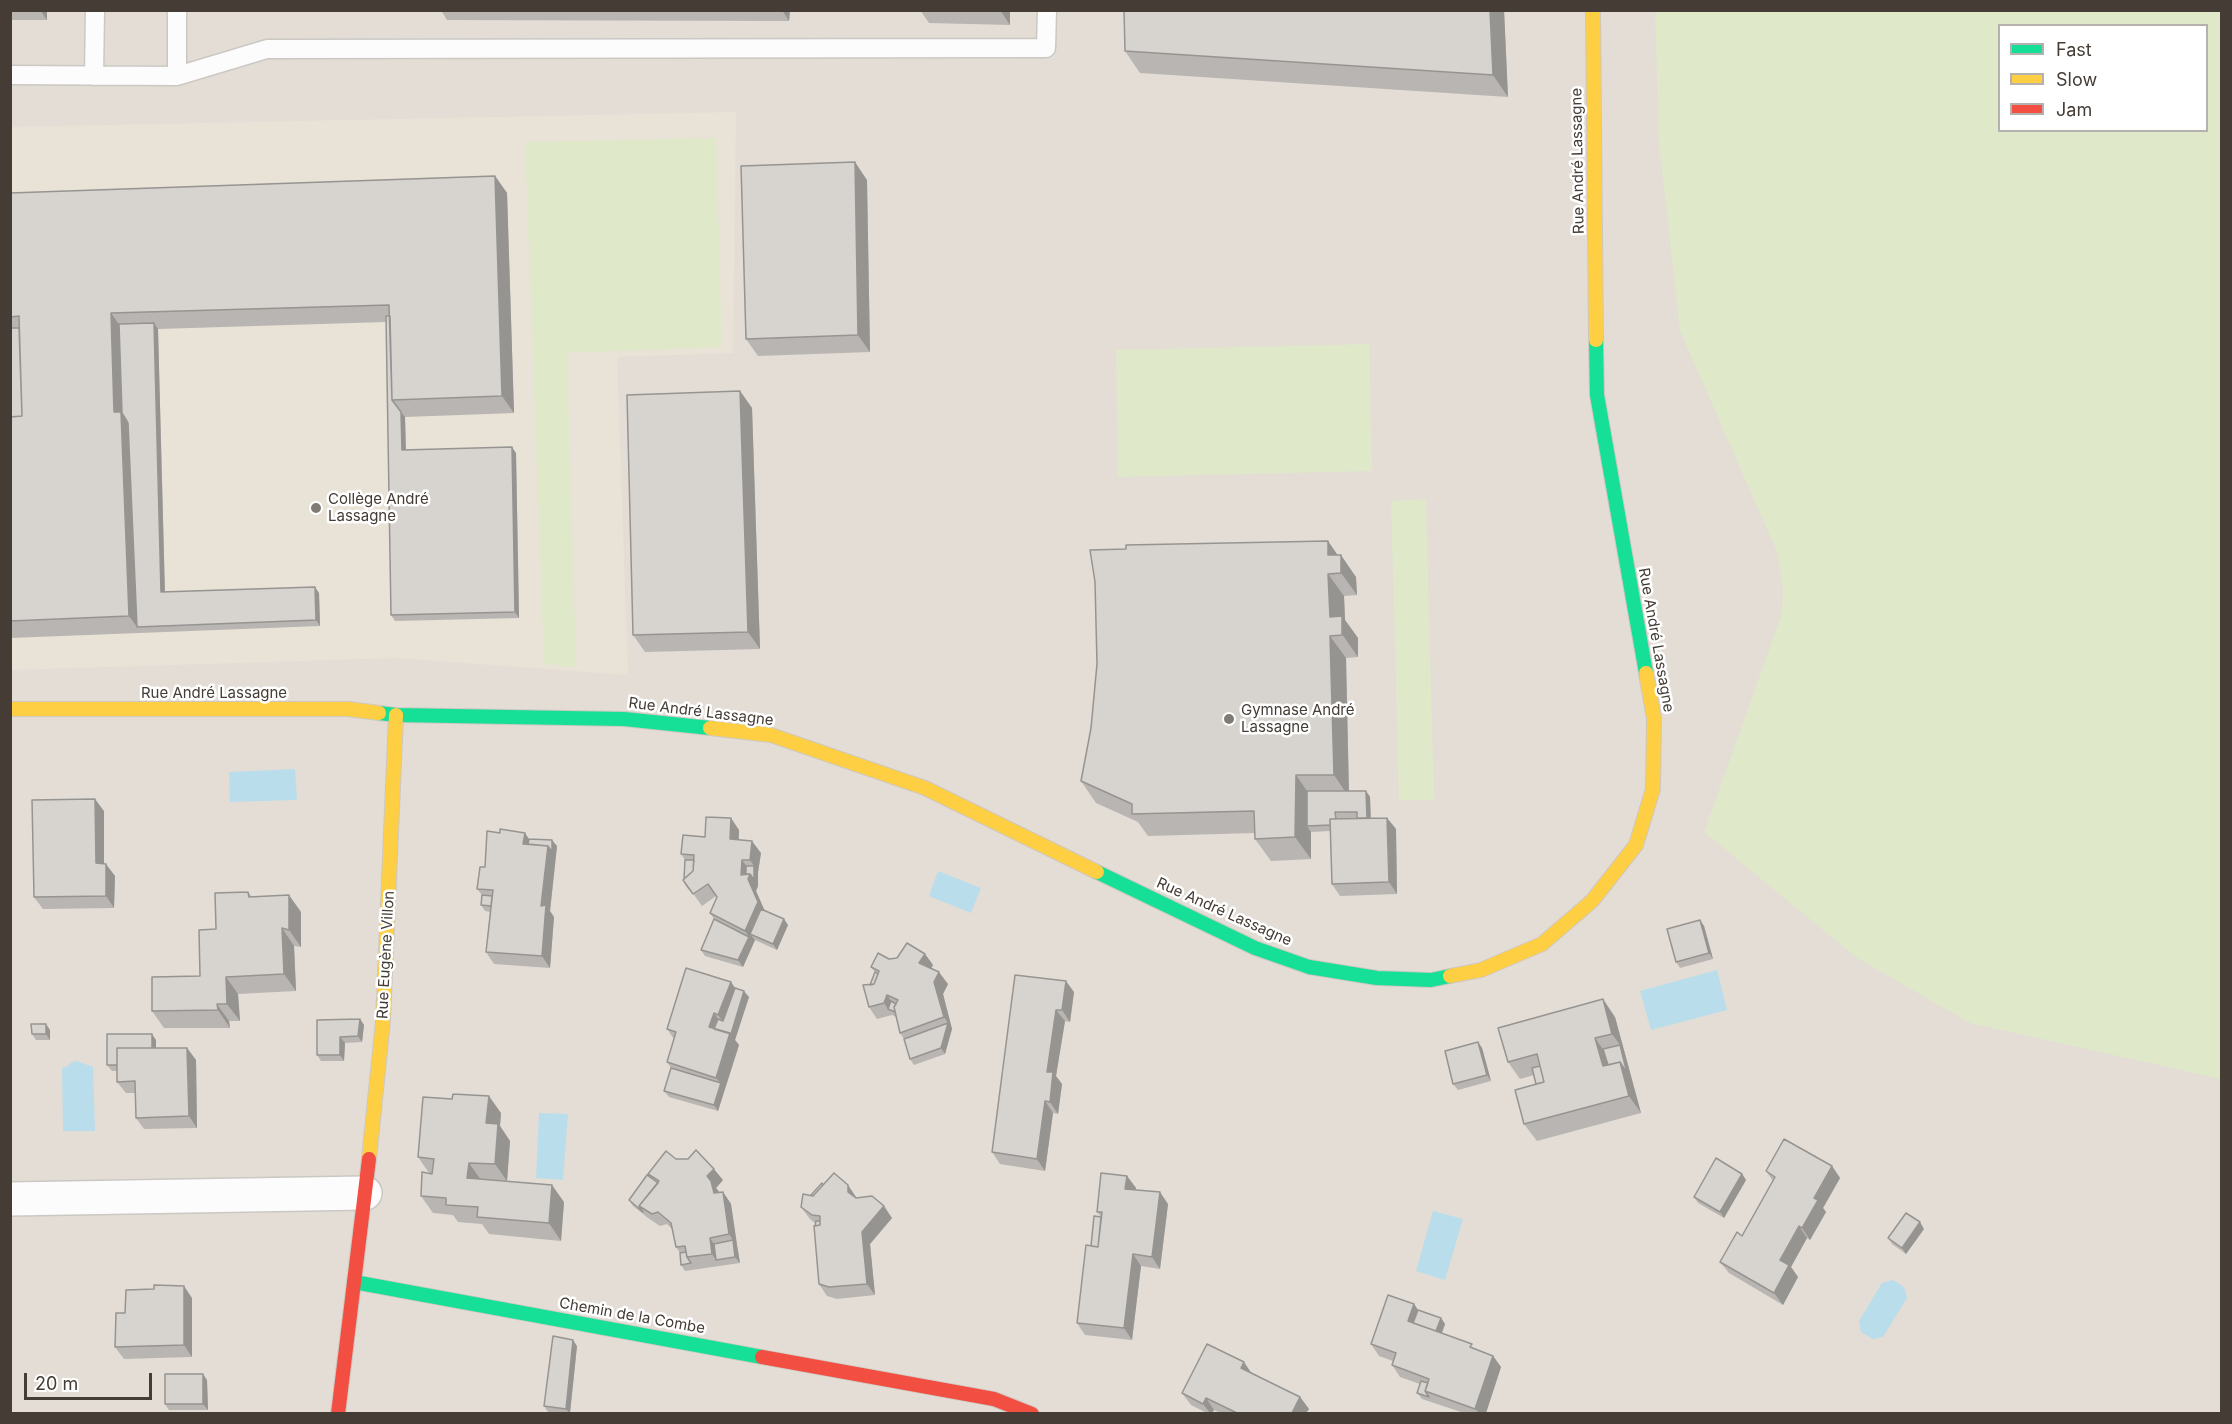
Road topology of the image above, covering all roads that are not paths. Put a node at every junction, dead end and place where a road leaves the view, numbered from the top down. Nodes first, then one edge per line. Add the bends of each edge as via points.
1 (95, 10) edge
2 (177, 10) edge
3 (1047, 10) edge
4 (1593, 10) edge
5 (10, 75) edge
6 (94, 76) junction
7 (177, 76) junction
8 (10, 709) edge
9 (396, 715) junction
10 (365, 1193) junction
11 (10, 1199) edge
12 (354, 1282) junction
13 (339, 1413) edge
14 (1032, 1413) edge

1 - 6 lane
2 - 7 lane
3 - 7 lane via 1046,48 267,49
4 - 9 street, Rue André Lassagne via 1597,395 1654,718 1653,789 1636,845 1592,901 1542,944 1480,970 1431,980 1377,978 1309,967 1255,948 925,788 771,735 624,719
5 - 6 lane
6 - 7 lane
8 - 9 street, Rue André Lassagne via 348,710
9 - 10 street, Rue Eugène Villon via 383,1021
10 - 11 street
10 - 12 street, Rue Eugène Villon
12 - 13 street
12 - 14 street, Chemin de la Combe via 994,1399

